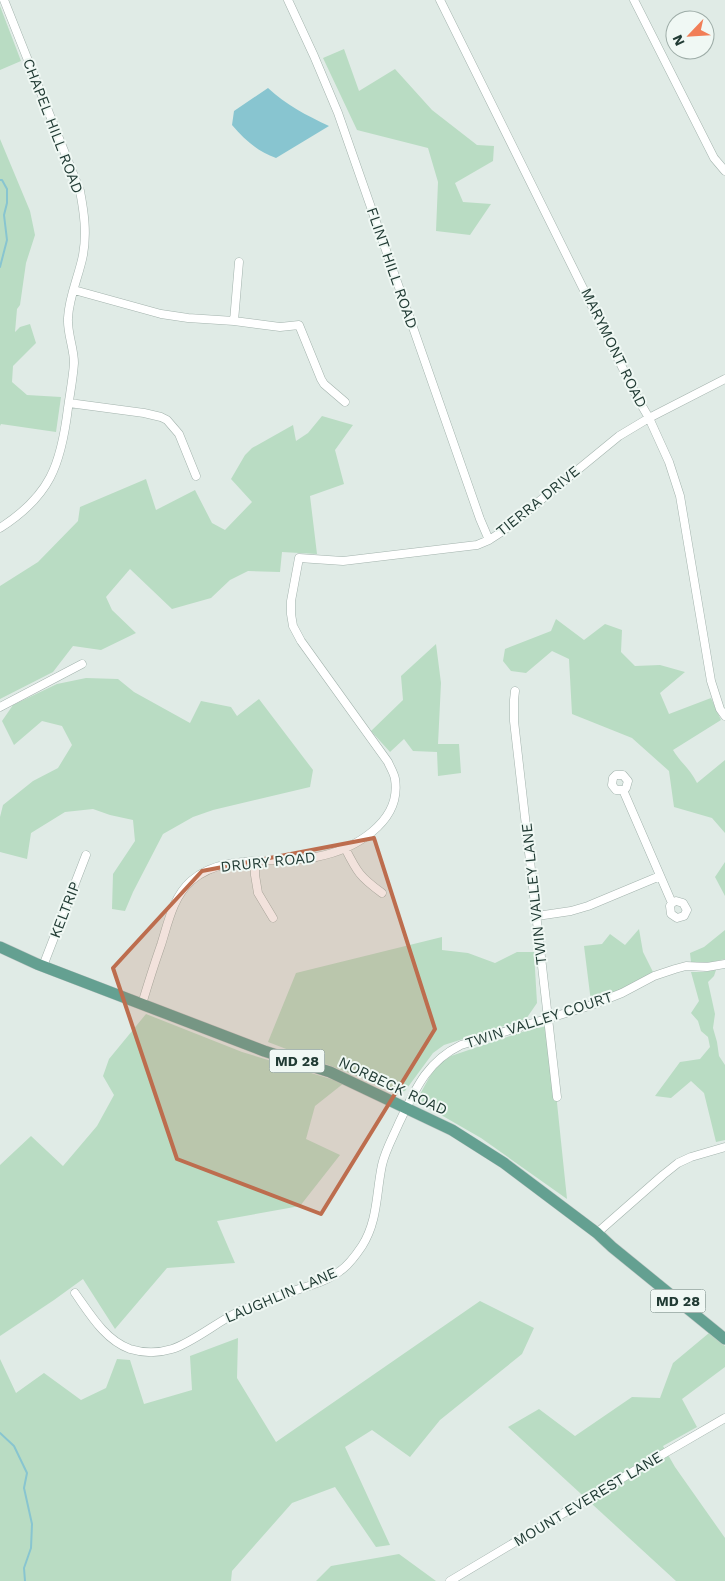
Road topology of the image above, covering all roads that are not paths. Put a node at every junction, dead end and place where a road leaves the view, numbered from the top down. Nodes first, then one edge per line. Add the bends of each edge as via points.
1 (4, 0) edge
2 (288, 0) edge
3 (440, 0) edge
4 (634, 0) edge
5 (725, 171) edge
6 (239, 262) dead end
7 (74, 290) junction
8 (234, 321) junction
9 (725, 379) edge
10 (345, 402) dead end
11 (69, 403) junction
12 (649, 418) junction
13 (196, 476) dead end
14 (0, 528) edge
15 (489, 540) junction
16 (298, 558) joint
17 (82, 664) dead end
18 (515, 691) dead end
19 (0, 706) edge
20 (725, 716) edge
21 (623, 790) dead end
22 (345, 848) junction
23 (86, 854) dead end
24 (255, 862) junction
25 (660, 876) junction
26 (382, 893) dead end
27 (672, 903) dead end
28 (537, 916) junction
29 (273, 918) dead end
30 (0, 947) edge
31 (725, 964) edge
32 (43, 966) junction
33 (142, 1004) junction
34 (548, 1018) junction
35 (557, 1097) dead end
36 (407, 1108) junction
37 (725, 1147) edge
38 (597, 1233) junction
39 (75, 1293) dead end
40 (725, 1339) edge
41 (725, 1418) edge
42 (450, 1581) edge

1 - 7 street, CHAPEL HILL ROAD via 80,191 85,234
2 - 15 street, FLINT HILL ROAD via 338,112
3 - 12 street, MARYMONT ROAD
4 - 5 street via 714,158
6 - 8 street
7 - 8 street via 161,314
7 - 11 street, CHAPEL HILL ROAD via 68,319 74,362
8 - 10 street via 280,327 299,324 321,379
9 - 12 street, TIERRA DRIVE
11 - 13 street via 144,412 167,420 179,434
11 - 14 street, CHAPEL HILL ROAD via 53,474 28,507
12 - 15 street, TIERRA DRIVE via 619,436
12 - 20 street, MARYMONT ROAD via 680,496 711,681
15 - 16 street, TIERRA DRIVE via 477,545 342,561
16 - 22 street, DRURY ROAD via 291,601 292,626 388,762 395,778 394,804 386,818 372,832
17 - 19 street
18 - 28 street, TWIN VALLEY LANE via 514,721
21 - 25 street
22 - 24 street, DRURY ROAD via 314,858
22 - 26 street via 358,872
23 - 32 street, KELTRIP
24 - 29 street via 258,893
24 - 33 street, DRURY ROAD via 227,864 210,869 190,881 172,911
25 - 27 street
25 - 28 street via 588,906
28 - 34 street, TWIN VALLEY LANE
30 - 32 main road, NORBECK ROAD / MD 28
31 - 34 street, TWIN VALLEY COURT via 675,969 605,1001
32 - 33 main road, NORBECK ROAD / MD 28
33 - 36 main road, NORBECK ROAD / MD 28 via 264,1051 330,1072
34 - 35 street, TWIN VALLEY LANE
34 - 36 street, TWIN VALLEY COURT via 449,1051 430,1067
36 - 38 main road, NORBECK ROAD / MD 28 via 452,1130 504,1163
36 - 39 street, LAUGHLIN LANE via 382,1162 376,1209 368,1235 340,1272 238,1312 173,1349 151,1352 131,1349 113,1339
37 - 38 street via 678,1163
38 - 40 main road, NORBECK ROAD / MD 28
41 - 42 street, MOUNT EVEREST LANE

